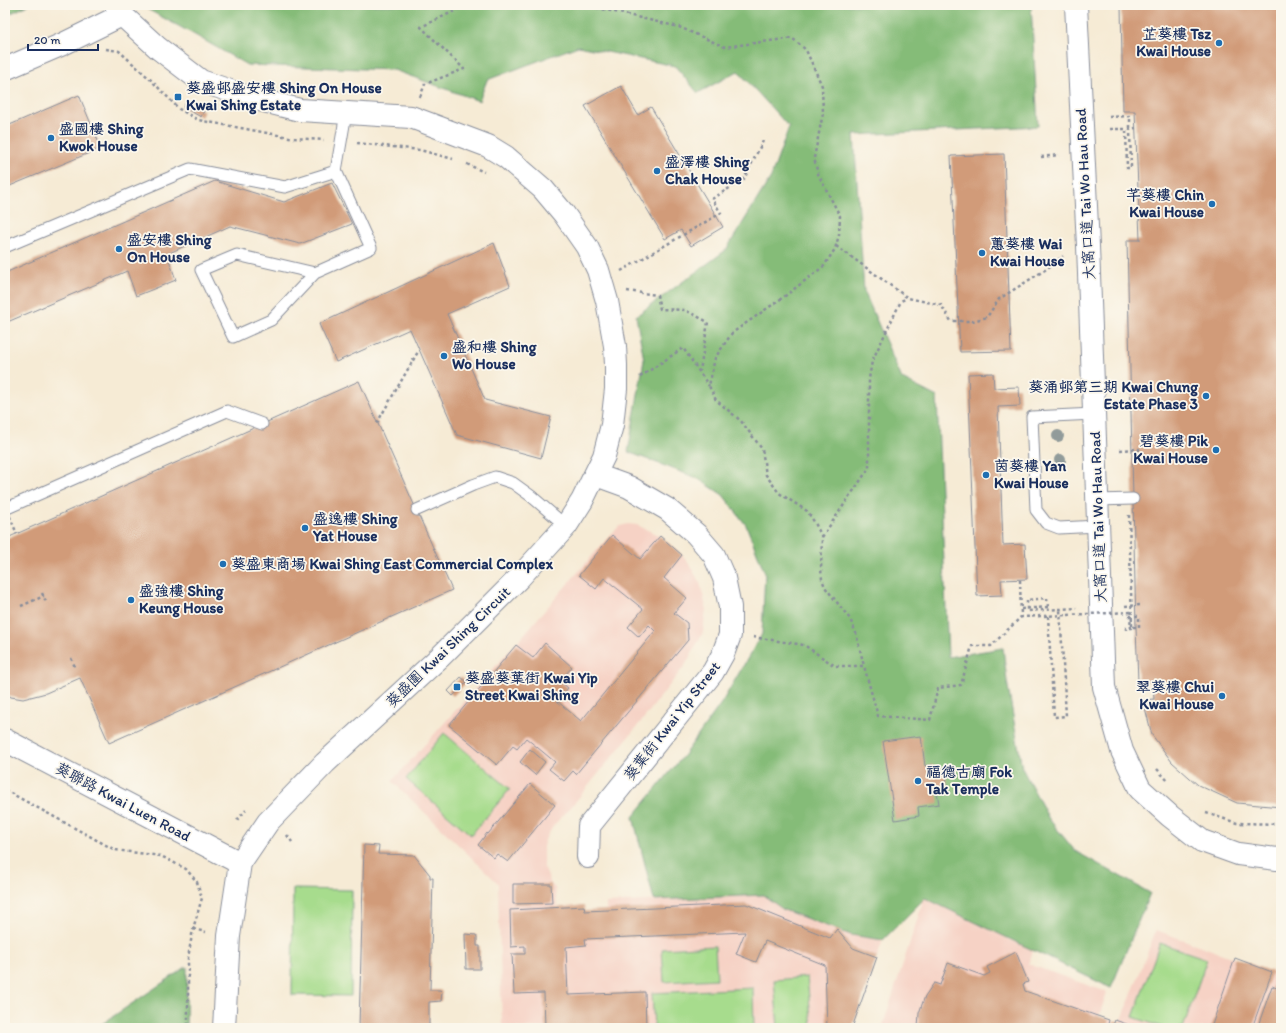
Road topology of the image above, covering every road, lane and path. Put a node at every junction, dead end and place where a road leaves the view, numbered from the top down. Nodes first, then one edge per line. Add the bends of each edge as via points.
1 (467, 5) edge
2 (586, 5) edge
3 (1076, 5) edge
4 (119, 10) edge
5 (103, 49) dead end
6 (5, 69) edge
7 (418, 101) dead end
8 (346, 113) junction
9 (1109, 117) dead end
10 (1136, 128) dead end
11 (1110, 129) dead end
12 (1130, 129) junction
13 (763, 141) dead end
14 (341, 142) junction
15 (1059, 155) dead end
16 (1041, 157) dead end
17 (460, 161) dead end
18 (466, 164) dead end
19 (336, 170) junction
20 (485, 173) dead end
21 (836, 246) junction
22 (5, 247) edge
23 (1063, 256) dead end
24 (314, 273) junction
25 (616, 274) dead end
26 (620, 290) dead end
27 (908, 298) junction
28 (419, 350) dead end
29 (700, 371) junction
30 (634, 376) dead end
31 (709, 386) junction
32 (1094, 414) junction
33 (378, 423) dead end
34 (262, 424) dead end
35 (1120, 450) dead end
36 (1139, 458) dead end
37 (596, 475) junction
38 (1133, 499) dead end
39 (1097, 500) junction
40 (5, 505) edge
41 (5, 509) edge
42 (416, 510) dead end
43 (1128, 515) dead end
44 (566, 526) junction
45 (1098, 526) junction
46 (17, 534) dead end
47 (822, 537) junction
48 (1020, 580) dead end
49 (47, 604) dead end
50 (1141, 605) dead end
51 (21, 606) dead end
52 (1125, 606) dead end
53 (1077, 608) dead end
54 (1021, 609) junction
55 (1060, 609) junction
56 (1132, 612) junction
57 (1048, 616) junction
58 (1022, 617) junction
59 (1126, 635) dead end
60 (747, 636) dead end
61 (71, 658) dead end
62 (864, 666) junction
63 (75, 667) dead end
64 (5, 740) edge
65 (1153, 764) dead end
66 (1173, 786) dead end
67 (5, 790) edge
68 (251, 805) dead end
69 (1201, 809) dead end
70 (237, 820) dead end
71 (1281, 824) edge
72 (288, 836) dead end
73 (292, 842) dead end
74 (588, 857) dead end
75 (1281, 858) edge
76 (240, 863) junction
77 (188, 1028) edge
78 (224, 1028) edge

1 - 7 path via 421,27 464,69 424,84
2 - 21 path via 679,27 725,46 792,38 806,50 822,86 823,113 814,158 818,174 840,216
3 - 32 street, 大窩口道 Tai Wo Hau Road
4 - 6 street via 63,44
4 - 8 street, 葵盛圍 Kwai Shing Circuit via 158,48 201,81 251,98 300,110
5 - 14 path via 119,51 179,109 198,120 294,138
8 - 14 lane
8 - 37 street, 葵盛圍 Kwai Shing Circuit via 411,117 488,146 522,170 543,189 587,247 608,301 615,346 616,373 612,425
9 - 12 path via 1130,116
10 - 12 path
11 - 12 path via 1126,129 1127,168 1131,168
13 - 25 path via 744,179 712,199 721,213
14 - 17 path via 420,150
14 - 19 lane
15 - 16 path
18 - 20 path
19 - 22 lane via 285,187 190,169
19 - 24 lane via 371,248
21 - 27 path
21 - 31 path via 824,266 732,333 715,358
23 - 27 path via 999,299 987,317 973,321 951,321 942,305
24 - 24 lane via 237,255 201,270 233,337 271,320
26 - 29 path via 657,295 660,308 685,310 708,322
27 - 47 path via 901,301 872,361 869,379 869,468
28 - 33 path
29 - 30 path via 683,348 641,378
29 - 31 path
31 - 47 path via 716,400 742,421 762,449 766,475 779,493 807,511
32 - 39 street, 大窩口道 Tai Wo Hau Road
32 - 45 lane via 1032,417 1036,510 1046,523 1058,528
34 - 41 lane via 227,411
35 - 36 path via 1139,449
37 - 44 street, 葵盛圍 Kwai Shing Circuit
37 - 74 street, 葵葉街 Kwai Yip Street via 629,487 667,509 696,534 714,555 724,578 730,607 730,635 713,672 589,826
38 - 39 lane
39 - 45 street, 大窩口道 Tai Wo Hau Road
40 - 46 path, bridge
42 - 44 lane via 495,477 512,483 531,496
43 - 56 path, bridge
44 - 76 street, 葵盛圍 Kwai Shing Circuit via 519,578 445,652 325,763 268,822
45 - 75 street, 大窩口道 Tai Wo Hau Road via 1104,687 1122,751 1140,789 1202,841 1238,854
47 - 62 path via 822,579 825,587 850,619
48 - 54 path, bridge
49 - 51 path via 43,594
50 - 52 path
53 - 55 path
54 - 55 path, bridge via 1048,608 1047,598 1027,600 1027,611
54 - 58 path, bridge
55 - 57 path via 1066,716 1054,717
56 - 57 path, bridge
56 - 59 path, bridge via 1132,627 1139,627 1139,616 1130,616 1131,628 1126,628
57 - 58 path, bridge
58 - 62 path via 991,646 972,646 961,685 938,688 930,720 878,716
60 - 62 path via 804,644 835,666
61 - 63 path
64 - 76 street, 葵聯路 Kwai Luen Road
65 - 66 path
67 - 77 path via 115,850 161,856 186,869 197,882 202,898 188,958
68 - 70 path
69 - 71 path via 1207,814 1237,823
72 - 73 path
76 - 78 street, 葵盛圍 Kwai Shing Circuit via 229,936

